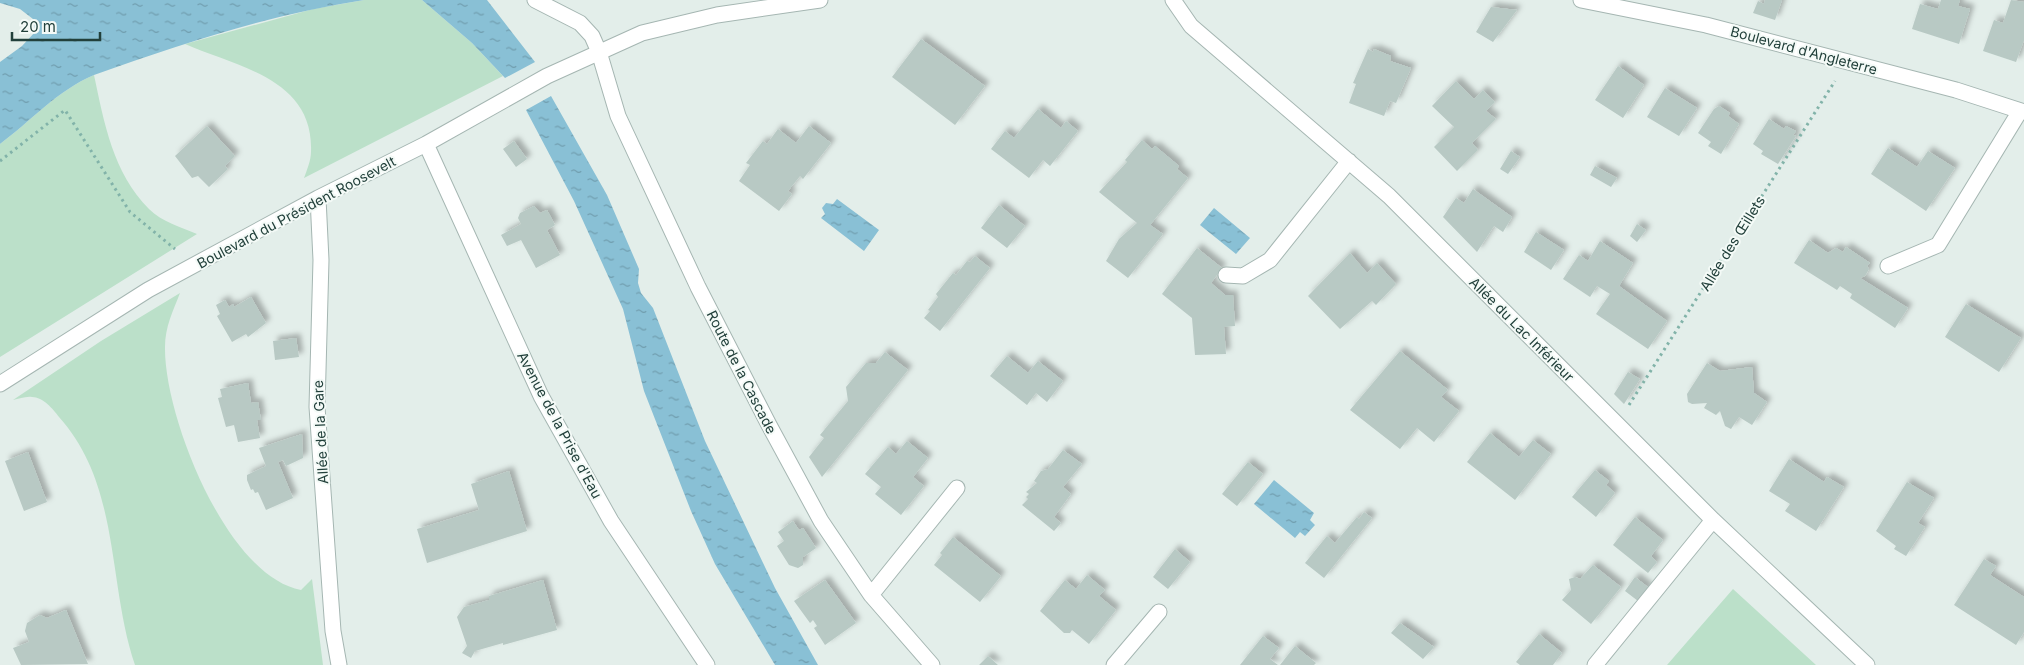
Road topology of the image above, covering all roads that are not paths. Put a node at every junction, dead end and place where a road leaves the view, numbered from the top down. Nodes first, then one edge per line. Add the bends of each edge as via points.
1 (534, 0) edge
2 (820, 0) edge
3 (1173, 0) edge
4 (1581, 0) edge
5 (599, 52) junction
6 (2022, 111) edge
7 (426, 144) junction
8 (1349, 161) junction
9 (318, 198) junction
10 (1888, 266) dead end
11 (1226, 275) dead end
12 (0, 384) edge
13 (958, 488) dead end
14 (1713, 520) junction
15 (871, 595) junction
16 (1159, 612) dead end
17 (339, 665) edge
18 (707, 665) edge
19 (932, 665) edge
20 (1114, 665) edge
21 (1595, 665) edge
22 (1867, 665) edge

1 - 5 street via 580,23 592,36
2 - 5 street via 717,15 642,33
3 - 8 street, Allée du Lac Inférieur via 1191,26
4 - 6 street, Boulevard d'Angleterre via 1706,24 1956,90
5 - 7 street, Boulevard du Président Roosevelt via 547,76
5 - 15 street, Route de la Cascade via 618,116 698,288 821,520
6 - 10 street via 1938,245
7 - 9 street, Boulevard du Président Roosevelt
7 - 18 street, Avenue de la Prise d'Eau via 542,396 611,521
8 - 11 street via 1270,260 1243,276
8 - 14 street, Allée du Lac Inférieur via 1389,196
9 - 12 street, Boulevard du Président Roosevelt via 148,290
9 - 17 street, Allée de la Gare via 321,260 317,407 333,631
13 - 15 street
14 - 21 street
14 - 22 street, Allée du Lac Inférieur
15 - 19 street, Route de la Cascade
16 - 20 street

